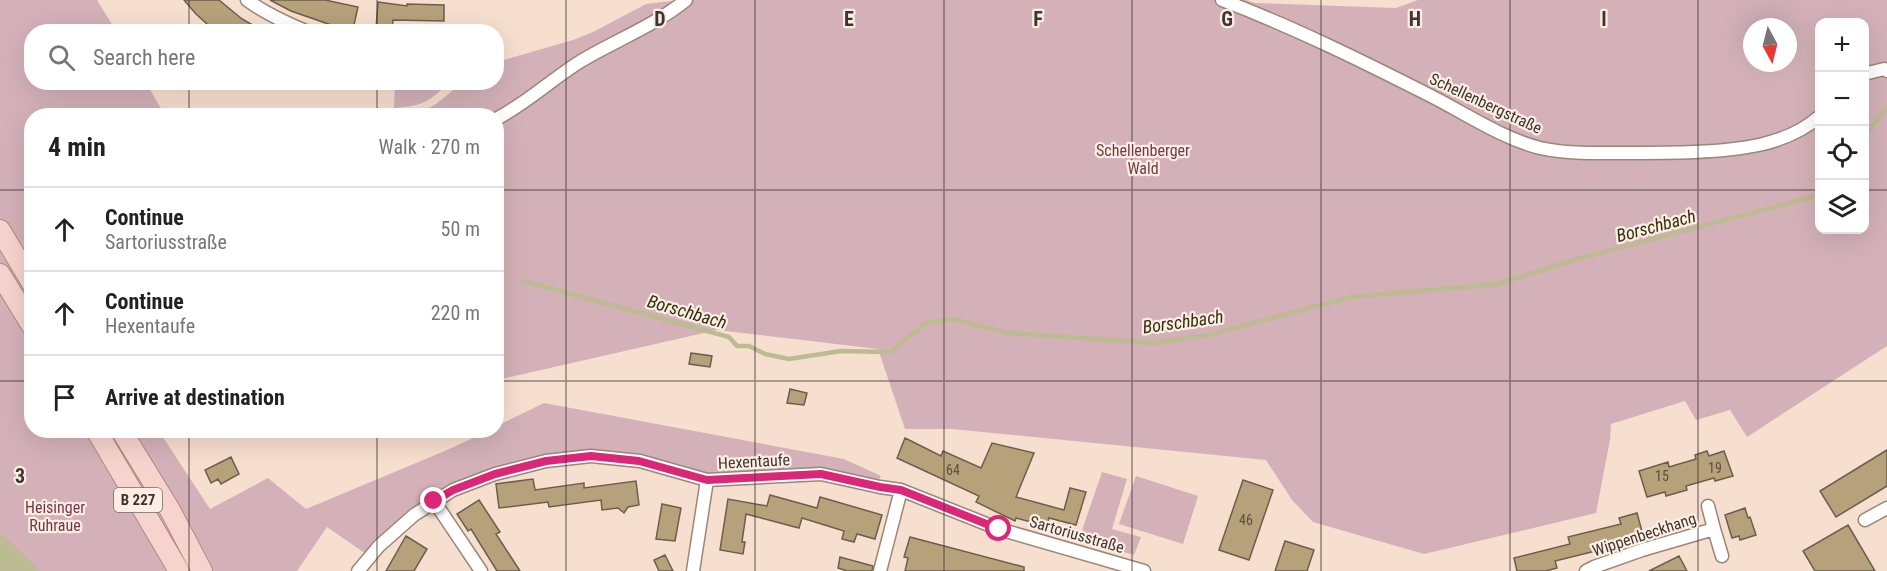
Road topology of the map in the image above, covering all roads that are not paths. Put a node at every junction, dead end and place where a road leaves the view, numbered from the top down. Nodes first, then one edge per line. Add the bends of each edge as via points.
1 (247, 0) edge
2 (686, 0) edge
3 (1222, 0) edge
4 (288, 24) edge
5 (1887, 71) edge
6 (1869, 73) edge
7 (504, 114) edge
8 (1815, 120) edge
9 (0, 230) edge
10 (24, 270) edge
11 (0, 274) edge
12 (24, 313) edge
13 (101, 438) edge
14 (126, 438) edge
15 (707, 480) junction
16 (901, 490) junction
17 (434, 501) junction
18 (1708, 506) dead end
19 (1887, 508) edge
20 (1865, 520) dead end
21 (1714, 529) junction
22 (1722, 556) dead end
23 (179, 571) edge
24 (202, 571) edge
25 (358, 571) edge
26 (481, 571) edge
27 (693, 571) edge
28 (880, 571) edge
29 (1144, 571) edge
30 (1586, 571) edge

1 - 4 street
2 - 7 street via 667,16 579,62
3 - 8 street, Schellenbergstraße via 1335,49 1539,147 1605,153 1740,148 1768,143
5 - 6 street
9 - 10 main road
11 - 12 main road
13 - 23 main road, B 227
14 - 24 main road, B 227
15 - 16 street, Hexentaufe via 821,474
15 - 17 street, Hexentaufe via 639,461 591,456 546,461 495,474
15 - 27 street
16 - 28 street
16 - 29 street, Sartoriusstraße via 999,529
17 - 25 street, Hexentaufe via 379,546
17 - 26 street
18 - 21 street, Wippenbeckhang
19 - 20 street
21 - 22 street, Wippenbeckhang
21 - 30 street, Wippenbeckhang

